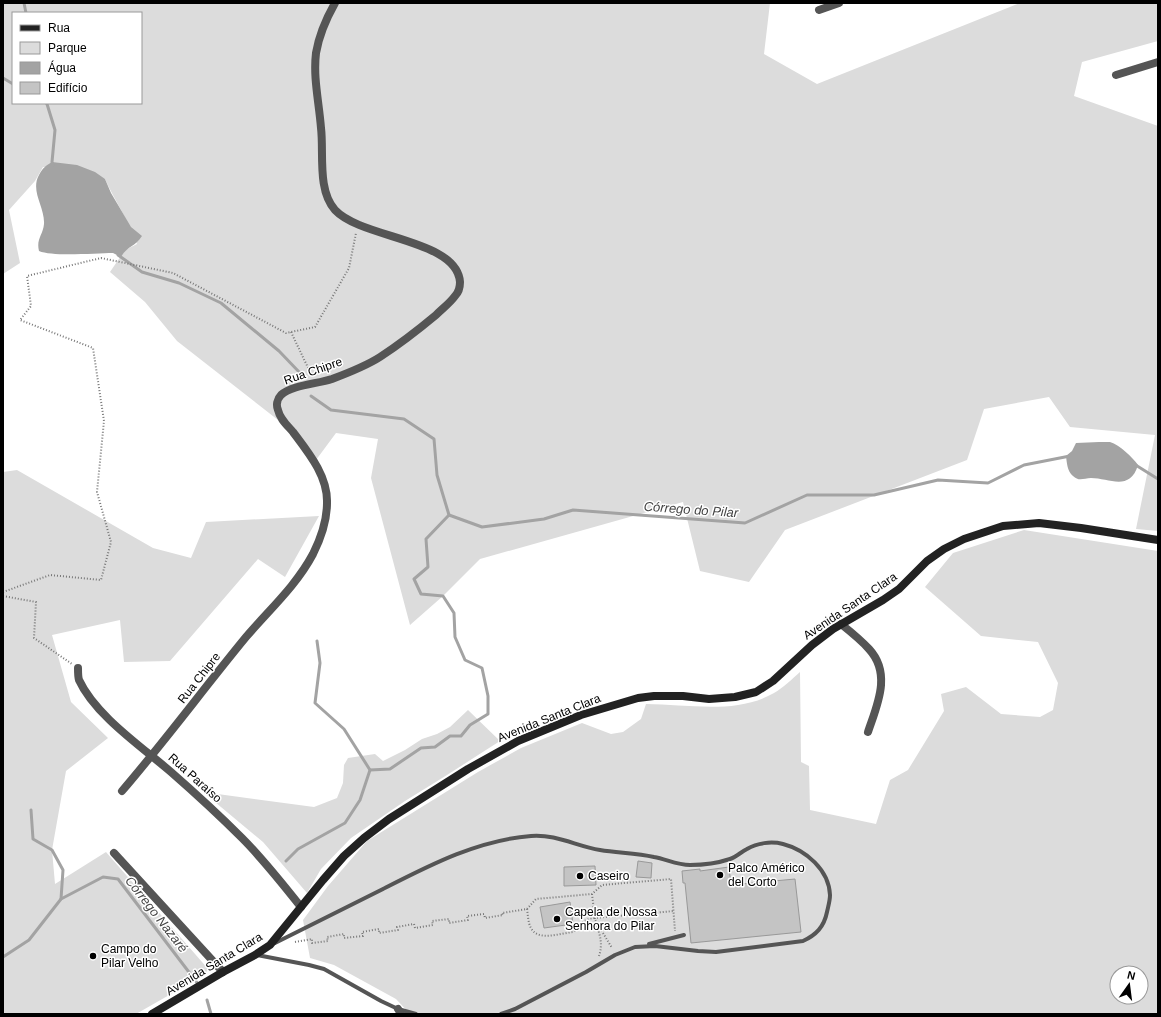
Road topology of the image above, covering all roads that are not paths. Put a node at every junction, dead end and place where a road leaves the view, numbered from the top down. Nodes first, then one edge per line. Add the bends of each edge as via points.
1 (335, 3) edge
2 (839, 3) edge
3 (819, 10) dead end
4 (1158, 62) edge
5 (1116, 75) dead end
6 (1158, 540) edge
7 (842, 624) junction
8 (78, 668) road end
9 (868, 732) dead end
10 (152, 756) junction
11 (122, 791) dead end
12 (114, 853) dead end
13 (301, 907) junction
14 (684, 935) dead end
15 (270, 945) junction
16 (643, 946) junction
17 (255, 955) junction
18 (222, 972) junction
19 (400, 1012) edge
20 (152, 1014) edge
21 (416, 1014) edge
22 (501, 1014) edge

1 - 10 street, Rua Chipre via 323,28 315,66 325,190 329,202 348,220 431,250 447,259 458,271 460,286 457,295 443,308 379,358 329,380 298,387 279,398 277,404 281,419 305,447 325,485 328,500 318,543 290,588 248,634
2 - 3 street
4 - 5 street
6 - 7 street, Avenida Santa Clara via 1039,523 1003,526 944,548 899,589
7 - 9 street via 870,650 878,662 882,678 881,693
7 - 13 street, Avenida Santa Clara via 812,645 756,692 709,699 683,696 638,698 581,715 518,741 468,768 364,838 344,856
8 - 10 street, Rua Paraíso via 78,679 93,701 124,734
10 - 11 street, Rua Chipre
10 - 13 street, Rua Paraíso via 242,837
12 - 18 street
13 - 15 street, Avenida Santa Clara
14 - 16 lane
15 - 16 lane via 459,853 506,839 531,836 551,836 600,850 639,854 689,865 723,861 764,843 779,844 798,850 808,857 817,864 826,879 830,895 826,918 817,933 803,941 716,952
15 - 17 street, Avenida Santa Clara
16 - 22 lane via 615,955
17 - 18 street, Avenida Santa Clara
17 - 19 lane via 324,969
18 - 20 street, Avenida Santa Clara
19 - 21 lane

